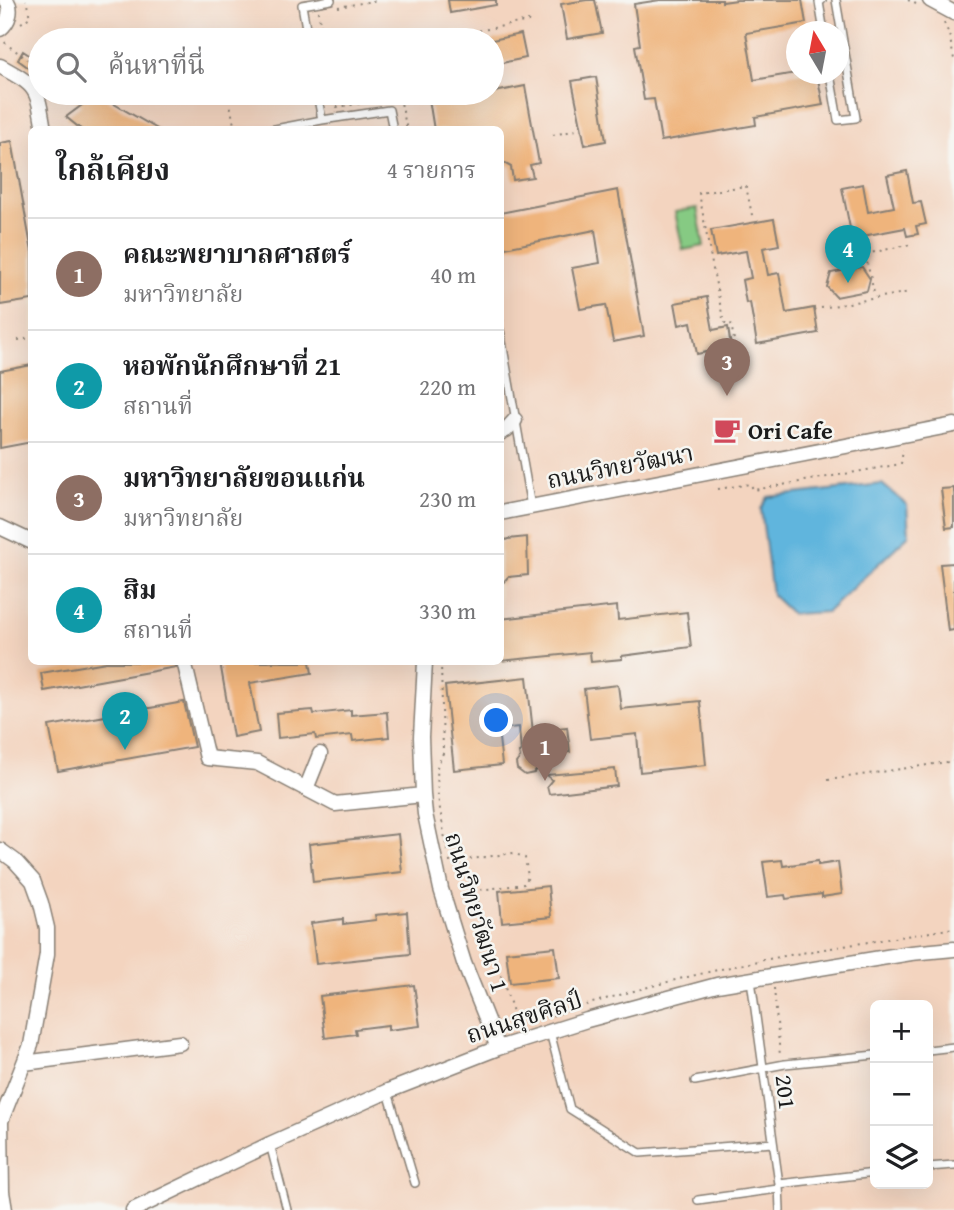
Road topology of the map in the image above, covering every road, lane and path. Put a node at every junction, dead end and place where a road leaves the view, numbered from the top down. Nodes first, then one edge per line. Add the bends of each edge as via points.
1 (6, 0) edge
2 (26, 0) edge
3 (379, 0) edge
4 (822, 0) edge
5 (836, 0) edge
6 (908, 0) edge
7 (917, 0) edge
8 (331, 4) edge
9 (923, 4) edge
10 (318, 11) dead end
11 (954, 13) edge
12 (939, 17) dead end
13 (534, 20) dead end
14 (822, 21) edge
15 (840, 21) edge
16 (20, 23) dead end
17 (306, 28) edge
18 (322, 28) edge
19 (493, 28) edge
20 (1, 32) edge
21 (0, 54) edge
22 (954, 59) edge
23 (28, 60) edge
24 (6, 69) edge
25 (849, 77) edge
26 (28, 83) edge
27 (832, 84) edge
28 (39, 105) edge
29 (230, 105) edge
30 (319, 105) edge
31 (322, 120) junction
32 (43, 126) edge
33 (234, 126) edge
34 (291, 126) edge
35 (392, 126) edge
36 (582, 129) dead end
37 (553, 135) dead end
38 (753, 220) dead end
39 (864, 249) dead end
40 (912, 249) dead end
41 (866, 254) junction
42 (909, 292) dead end
43 (875, 298) junction
44 (821, 308) dead end
45 (28, 339) edge
46 (18, 340) dead end
47 (735, 346) dead end
48 (504, 356) edge
49 (514, 420) junction
50 (954, 425) edge
51 (504, 431) edge
52 (903, 444) dead end
53 (718, 489) dead end
54 (531, 507) junction
55 (504, 512) edge
56 (0, 527) edge
57 (28, 540) edge
58 (185, 665) dead end
59 (425, 665) edge
60 (441, 665) edge
61 (320, 754) dead end
62 (954, 761) edge
63 (828, 780) dead end
64 (306, 789) junction
65 (423, 795) junction
66 (0, 850) edge
67 (447, 850) dead end
68 (449, 863) dead end
69 (954, 928) edge
70 (954, 949) edge
71 (751, 979) junction
72 (776, 984) dead end
73 (550, 1031) junction
74 (180, 1043) dead end
75 (954, 1046) edge
76 (498, 1048) junction
77 (933, 1049) edge
78 (870, 1056) edge
79 (24, 1063) junction
80 (781, 1065) junction
81 (764, 1068) junction
82 (695, 1081) dead end
83 (388, 1091) junction
84 (1, 1121) edge
85 (773, 1143) junction
86 (270, 1144) junction
87 (954, 1165) edge
88 (933, 1167) edge
89 (870, 1174) edge
90 (415, 1183) dead end
91 (779, 1187) junction
92 (1, 1192) edge
93 (698, 1200) dead end
94 (5, 1210) edge
95 (133, 1210) edge
96 (287, 1210) edge
97 (780, 1210) edge

1 - 20 street via 9,15
2 - 16 path via 30,17
3 - 8 path
4 - 14 lane
5 - 15 lane
6 - 9 path
7 - 9 path
8 - 17 lane via 302,5
9 - 11 street
10 - 18 path
12 - 22 path
13 - 19 path
20 - 23 path via 6,44
21 - 24 street
24 - 26 street
25 - 27 lane via 856,118 838,120
28 - 32 street
29 - 33 path
30 - 31 lane
31 - 34 lane
31 - 35 lane via 388,110
36 - 37 path
38 - 47 path via 746,186 699,193 724,323 731,323
39 - 41 path
40 - 41 path via 907,245
41 - 43 path
42 - 43 path
43 - 44 path
45 - 46 path
48 - 49 lane
49 - 51 street
49 - 54 lane
50 - 54 street, ถนนวิทยวัฒนา
52 - 53 path via 901,464 754,490 750,484
54 - 55 street, ถนนวิทยวัฒนา
56 - 57 street
58 - 64 street via 207,758 257,763
59 - 65 street, ถนนวิทยวัฒนา 1
60 - 67 path via 443,753 437,768
61 - 64 street
62 - 63 path
64 - 65 street via 335,804
65 - 76 street, ถนนวิทยวัฒนา 1 via 441,888 464,963
66 - 79 street via 33,881 47,928 42,992
68 - 69 path via 514,853 525,858 528,877 524,884 473,891 518,1027 582,1005 714,971
70 - 71 street, ถนนสุขศิลป์
71 - 73 street, ถนนสุขศิลป์
71 - 81 lane, 201
72 - 80 path
73 - 76 street, ถนนสุขศิลป์
73 - 85 lane via 570,1109 640,1153
74 - 79 street
75 - 77 lane
76 - 83 street, ถนนสุขศิลป์
78 - 80 lane
79 - 84 street
80 - 81 lane
81 - 82 lane
81 - 85 lane, 201
83 - 86 street, ถนนสุขศิลป์
83 - 90 lane
84 - 92 street
85 - 91 lane, 201
86 - 95 street, ถนนสุขศิลป์
86 - 96 lane
87 - 88 lane
89 - 91 lane
91 - 93 lane
91 - 97 lane, 201
92 - 94 street

